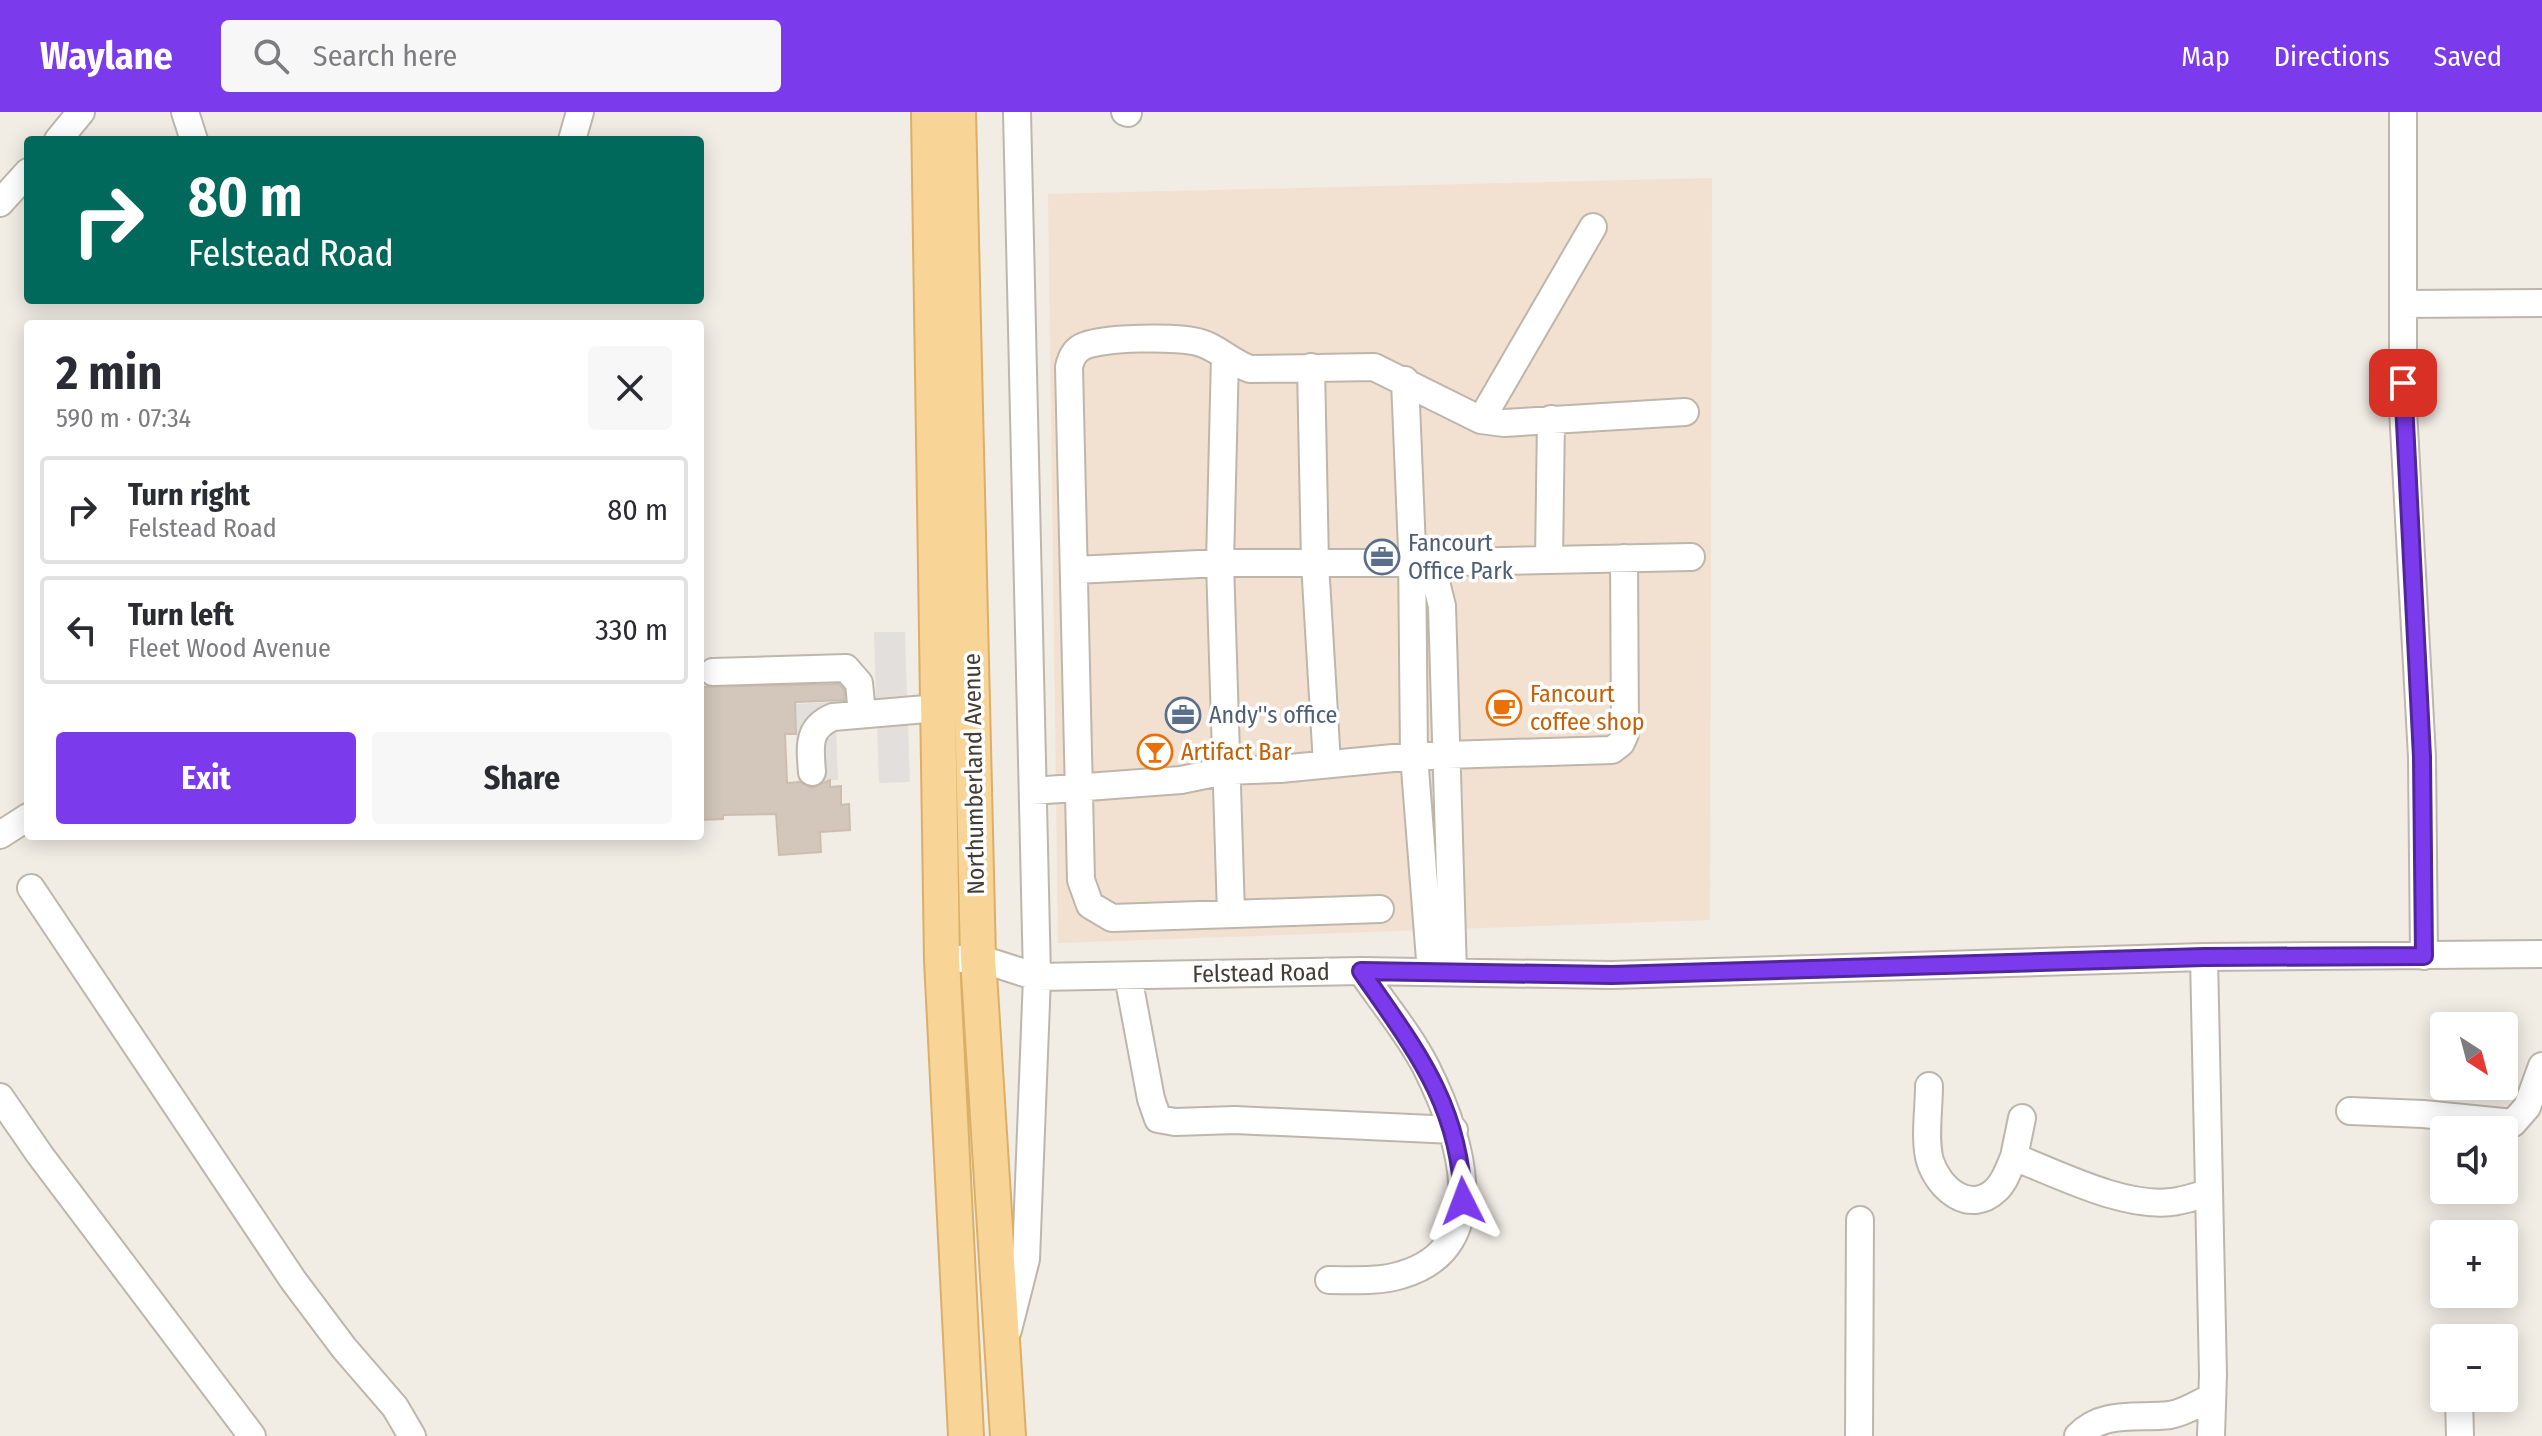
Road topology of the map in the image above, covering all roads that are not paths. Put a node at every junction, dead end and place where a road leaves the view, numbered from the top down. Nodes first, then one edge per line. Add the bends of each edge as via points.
1 (81, 112) edge
2 (185, 112) edge
3 (580, 112) edge
4 (929, 112) edge
5 (958, 112) edge
6 (1017, 112) edge
7 (2403, 112) edge
8 (61, 136) edge
9 (193, 136) edge
10 (573, 136) edge
11 (24, 176) edge
12 (0, 203) edge
13 (1593, 227) dead end
14 (2542, 303) edge
15 (2403, 304) junction
16 (1225, 356) junction
17 (1311, 367) junction
18 (1405, 380) junction
19 (1685, 412) dead end
20 (1551, 419) junction
21 (1481, 420) junction
22 (1691, 557) dead end
23 (1624, 558) junction
24 (1416, 559) junction
25 (1549, 560) junction
26 (1220, 563) junction
27 (1315, 563) junction
28 (1075, 570) junction
29 (1413, 663) junction
30 (1444, 663) junction
31 (713, 672) dead end
32 (938, 708) junction
33 (862, 714) junction
34 (1446, 754) junction
35 (1414, 756) junction
36 (1327, 764) junction
37 (1225, 771) junction
38 (812, 772) dead end
39 (1080, 789) junction
40 (1033, 791) junction
41 (24, 820) edge
42 (0, 835) edge
43 (31, 888) dead end
44 (1380, 909) dead end
45 (1231, 914) junction
46 (2542, 954) edge
47 (2424, 956) junction
48 (2204, 957) junction
49 (978, 958) junction
50 (942, 960) junction
51 (1361, 971) junction
52 (1442, 972) junction
53 (1128, 976) junction
54 (1037, 977) junction
55 (2542, 1066) edge
56 (1929, 1086) dead end
57 (0, 1097) edge
58 (2350, 1111) dead end
59 (2022, 1118) dead end
60 (1454, 1130) junction
61 (2014, 1157) junction
62 (2208, 1193) junction
63 (1860, 1220) dead end
64 (1329, 1280) dead end
65 (1004, 1347) junction
66 (2212, 1397) junction
67 (2459, 1412) edge
68 (252, 1436) edge
69 (412, 1436) edge
70 (966, 1436) edge
71 (1008, 1436) edge
72 (1859, 1436) edge
73 (2078, 1436) edge
74 (2211, 1436) edge
75 (2460, 1436) edge

1 - 8 street
2 - 9 street
3 - 10 street
4 - 32 main road, Northumberland Avenue
5 - 49 main road, Northumberland Avenue
6 - 40 street
7 - 15 street
11 - 12 street
13 - 21 street
14 - 15 street
15 - 47 street via 2403,409 2422,757
16 - 17 street via 1250,369
16 - 26 street
16 - 28 street via 1192,340 1141,339 1091,343 1072,357
17 - 18 street via 1374,367
17 - 27 street
18 - 21 street
18 - 24 street
19 - 20 street
20 - 21 street
20 - 25 street
22 - 23 street
23 - 25 street
23 - 34 street via 1621,743 1603,752
24 - 25 street
24 - 27 street
24 - 29 street
24 - 30 street via 1437,586
26 - 27 street
26 - 28 street
26 - 37 street
27 - 36 street
28 - 39 street
29 - 30 street
29 - 35 street
30 - 34 street
31 - 33 street via 846,668 859,683
32 - 33 street
32 - 50 main road, Northumberland Avenue
33 - 38 street via 819,723 809,740
34 - 35 street
34 - 52 street
35 - 36 street
35 - 52 street
36 - 37 street
37 - 39 street
37 - 45 street
39 - 40 street
39 - 45 street via 1081,880 1090,905 1112,918
40 - 54 street
41 - 42 street
43 - 69 street via 293,1280 395,1407
44 - 45 street
46 - 47 street, Felstead Road
47 - 48 street, Felstead Road
48 - 52 street, Felstead Road via 1612,975
48 - 62 street
49 - 50 street, Felstead Road
49 - 54 street, Felstead Road
49 - 65 main road, Northumberland Avenue
50 - 70 main road, Northumberland Avenue
51 - 52 street, Felstead Road
51 - 53 street, Felstead Road
51 - 60 street via 1425,1065
53 - 54 street, Felstead Road
53 - 60 street via 1158,1119
54 - 65 street via 1026,1259
55 - 58 street via 2527,1107 2513,1123
56 - 61 street via 1929,1159 1947,1190 1958,1198 1986,1198 1998,1189
57 - 68 street
59 - 61 street
60 - 64 street via 1463,1201 1443,1253 1401,1276
61 - 62 street via 2121,1197 2171,1202
62 - 66 street
63 - 72 street
65 - 71 main road, Northumberland Avenue
66 - 73 street via 2174,1414 2109,1417
66 - 74 street
67 - 75 street

